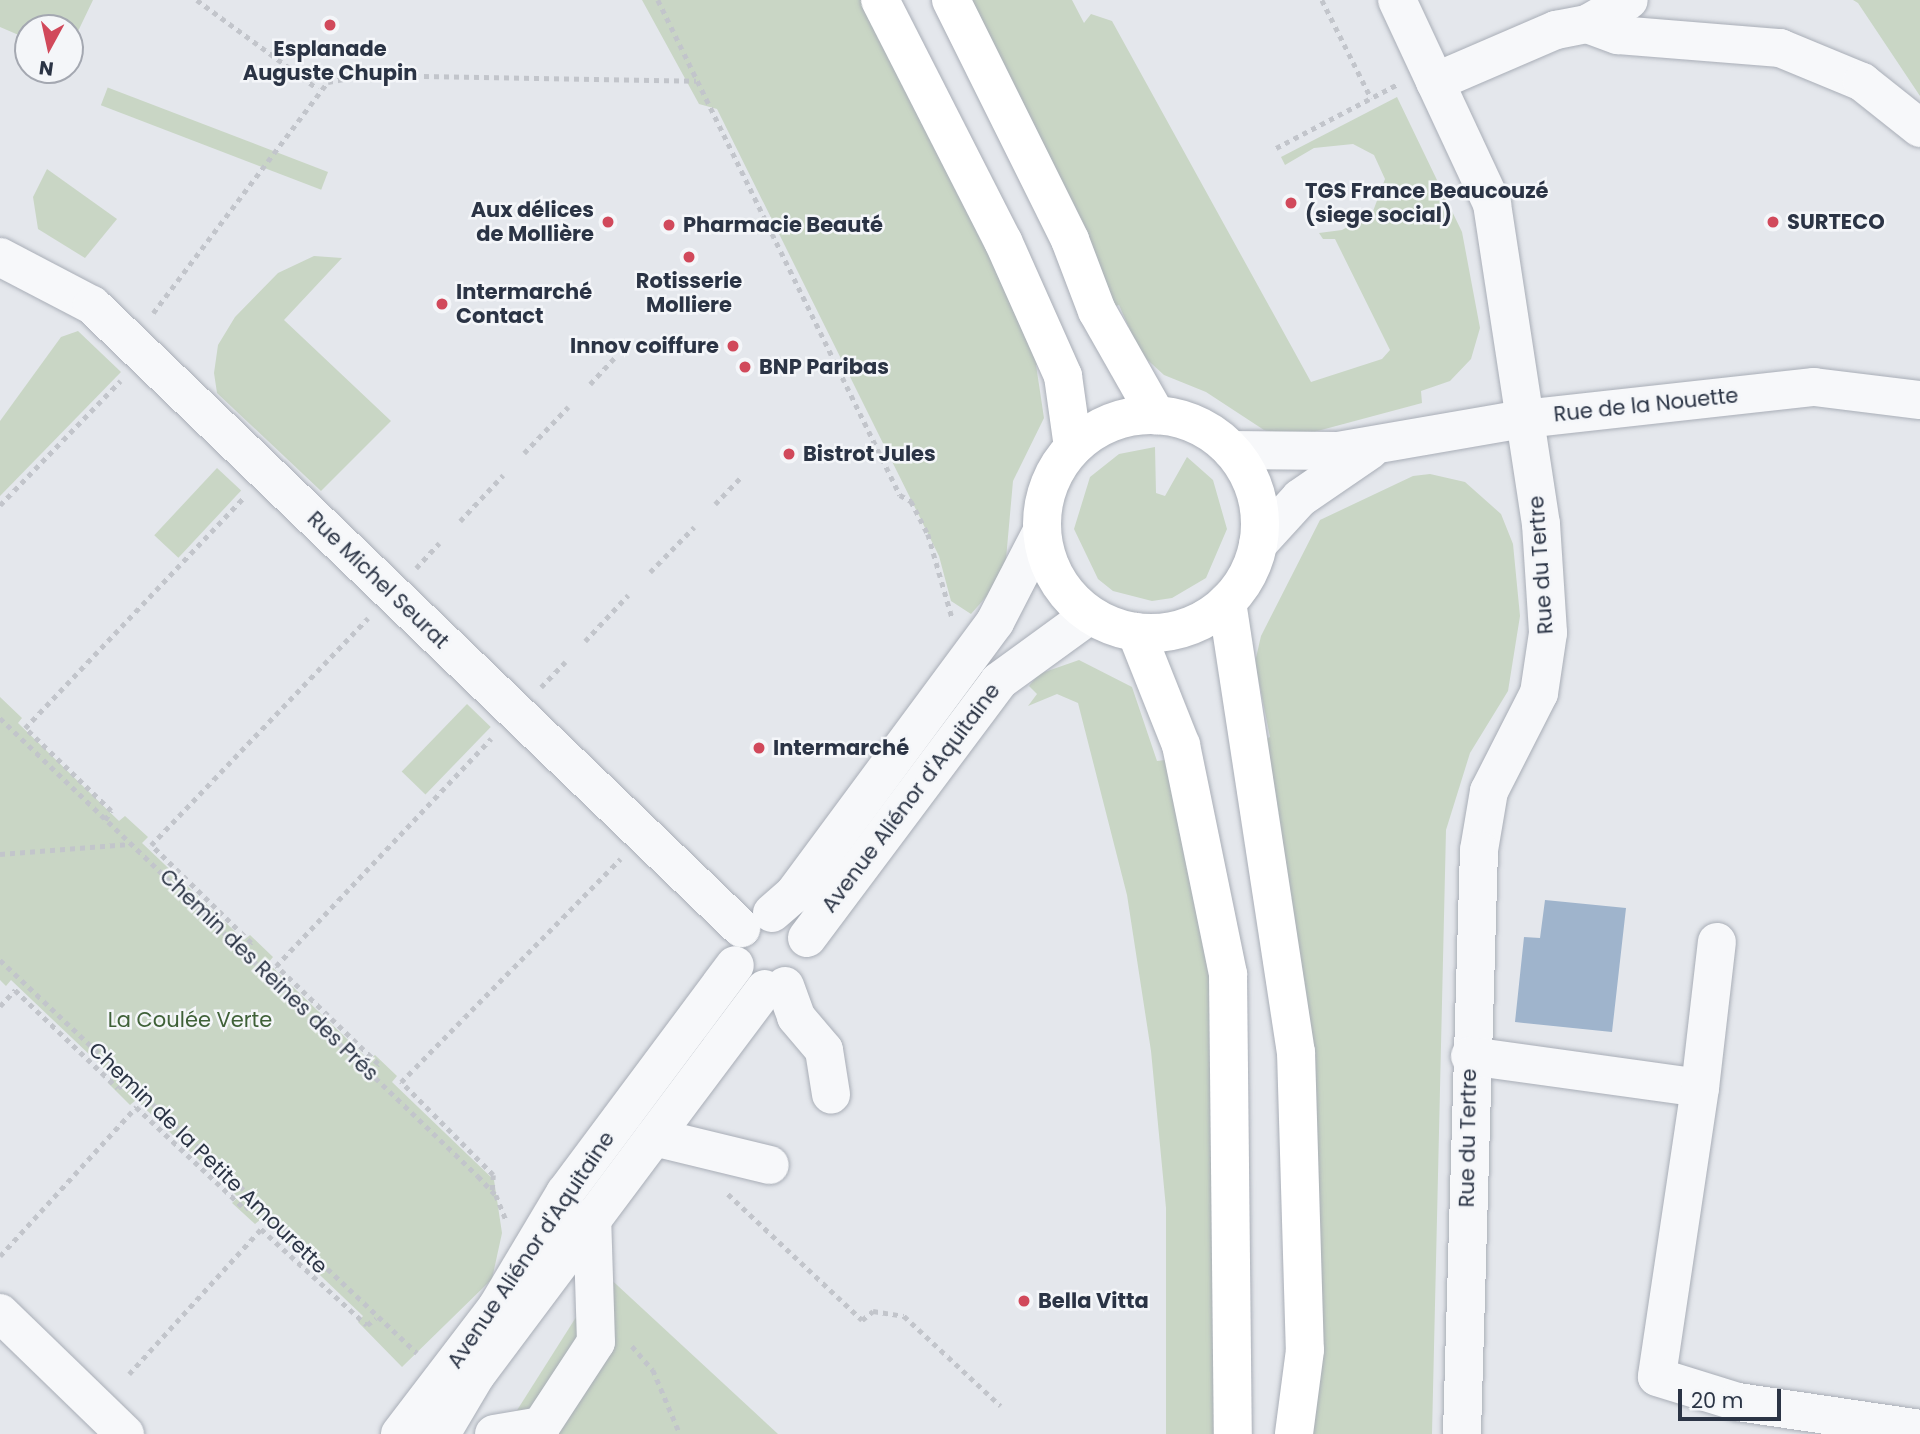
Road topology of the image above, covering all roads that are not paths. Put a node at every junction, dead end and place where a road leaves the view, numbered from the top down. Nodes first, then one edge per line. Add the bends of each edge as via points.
1 (880, 0) edge
2 (951, 0) edge
3 (1397, 0) edge
4 (1629, 0) edge
5 (1587, 24) junction
6 (1418, 82) junction
7 (1920, 128) edge
8 (0, 257) edge
9 (1920, 400) edge
10 (1157, 415) junction
11 (1524, 419) junction
12 (1374, 446) junction
13 (1073, 447) junction
14 (1231, 450) junction
15 (1042, 531) junction
16 (1258, 544) junction
17 (1227, 602) junction
18 (1090, 615) junction
19 (1136, 632) junction
20 (756, 920) junction
21 (807, 938) junction
22 (1717, 942) dead end
23 (735, 965) junction
24 (775, 987) junction
25 (1470, 1056) junction
26 (1700, 1088) junction
27 (831, 1094) dead end
28 (654, 1137) junction
29 (770, 1165) dead end
30 (592, 1217) junction
31 (0, 1313) edge
32 (1920, 1429) edge
33 (125, 1434) edge
34 (400, 1434) edge
35 (441, 1434) edge
36 (494, 1434) edge
37 (1233, 1434) edge
38 (1294, 1434) edge
39 (1462, 1434) edge

1 - 13 main road via 1003,241 1063,376
2 - 10 main road via 1070,240 1097,311
3 - 6 street, Rue du Tertre
4 - 5 street
5 - 6 street via 1556,30
5 - 7 street via 1618,35 1780,48 1862,82
6 - 11 street, Rue du Tertre via 1492,204
8 - 20 street, Rue Michel Seurat via 92,305
9 - 11 street, Rue de la Nouette via 1814,387
10 - 13 main road via 1111,422
10 - 14 main road via 1202,428
11 - 12 street, Rue de la Nouette
11 - 25 street, Rue du Tertre via 1541,524 1548,633 1539,693 1500,764 1483,816
12 - 14 street, Rue de la Nouette via 1301,454
12 - 16 street, Rue de la Nouette via 1300,498
13 - 15 main road via 1048,486
14 - 16 main road via 1257,499
15 - 18 main road via 1056,578
15 - 20 street, Avenue Aliénor d'Aquitaine via 995,622 793,895
16 - 17 main road via 1247,576
17 - 19 main road via 1185,627
17 - 38 main road via 1296,1052 1305,1350
18 - 19 main road
18 - 21 street, Avenue Aliénor d'Aquitaine via 999,681
19 - 37 main road via 1181,745 1228,974
20 - 21 street via 793,920
20 - 23 street
21 - 24 street via 807,964
22 - 26 street
23 - 24 street via 747,981
23 - 34 street, Avenue Aliénor d'Aquitaine via 565,1193 497,1307
24 - 27 street via 824,1050
24 - 28 street, Avenue Aliénor d'Aquitaine
25 - 26 street
25 - 39 street, Rue du Tertre
26 - 32 street via 1657,1377 1738,1402
28 - 29 street
28 - 30 street, Avenue Aliénor d'Aquitaine
30 - 35 street, Avenue Aliénor d'Aquitaine
30 - 36 street via 596,1342 541,1426
31 - 33 street

